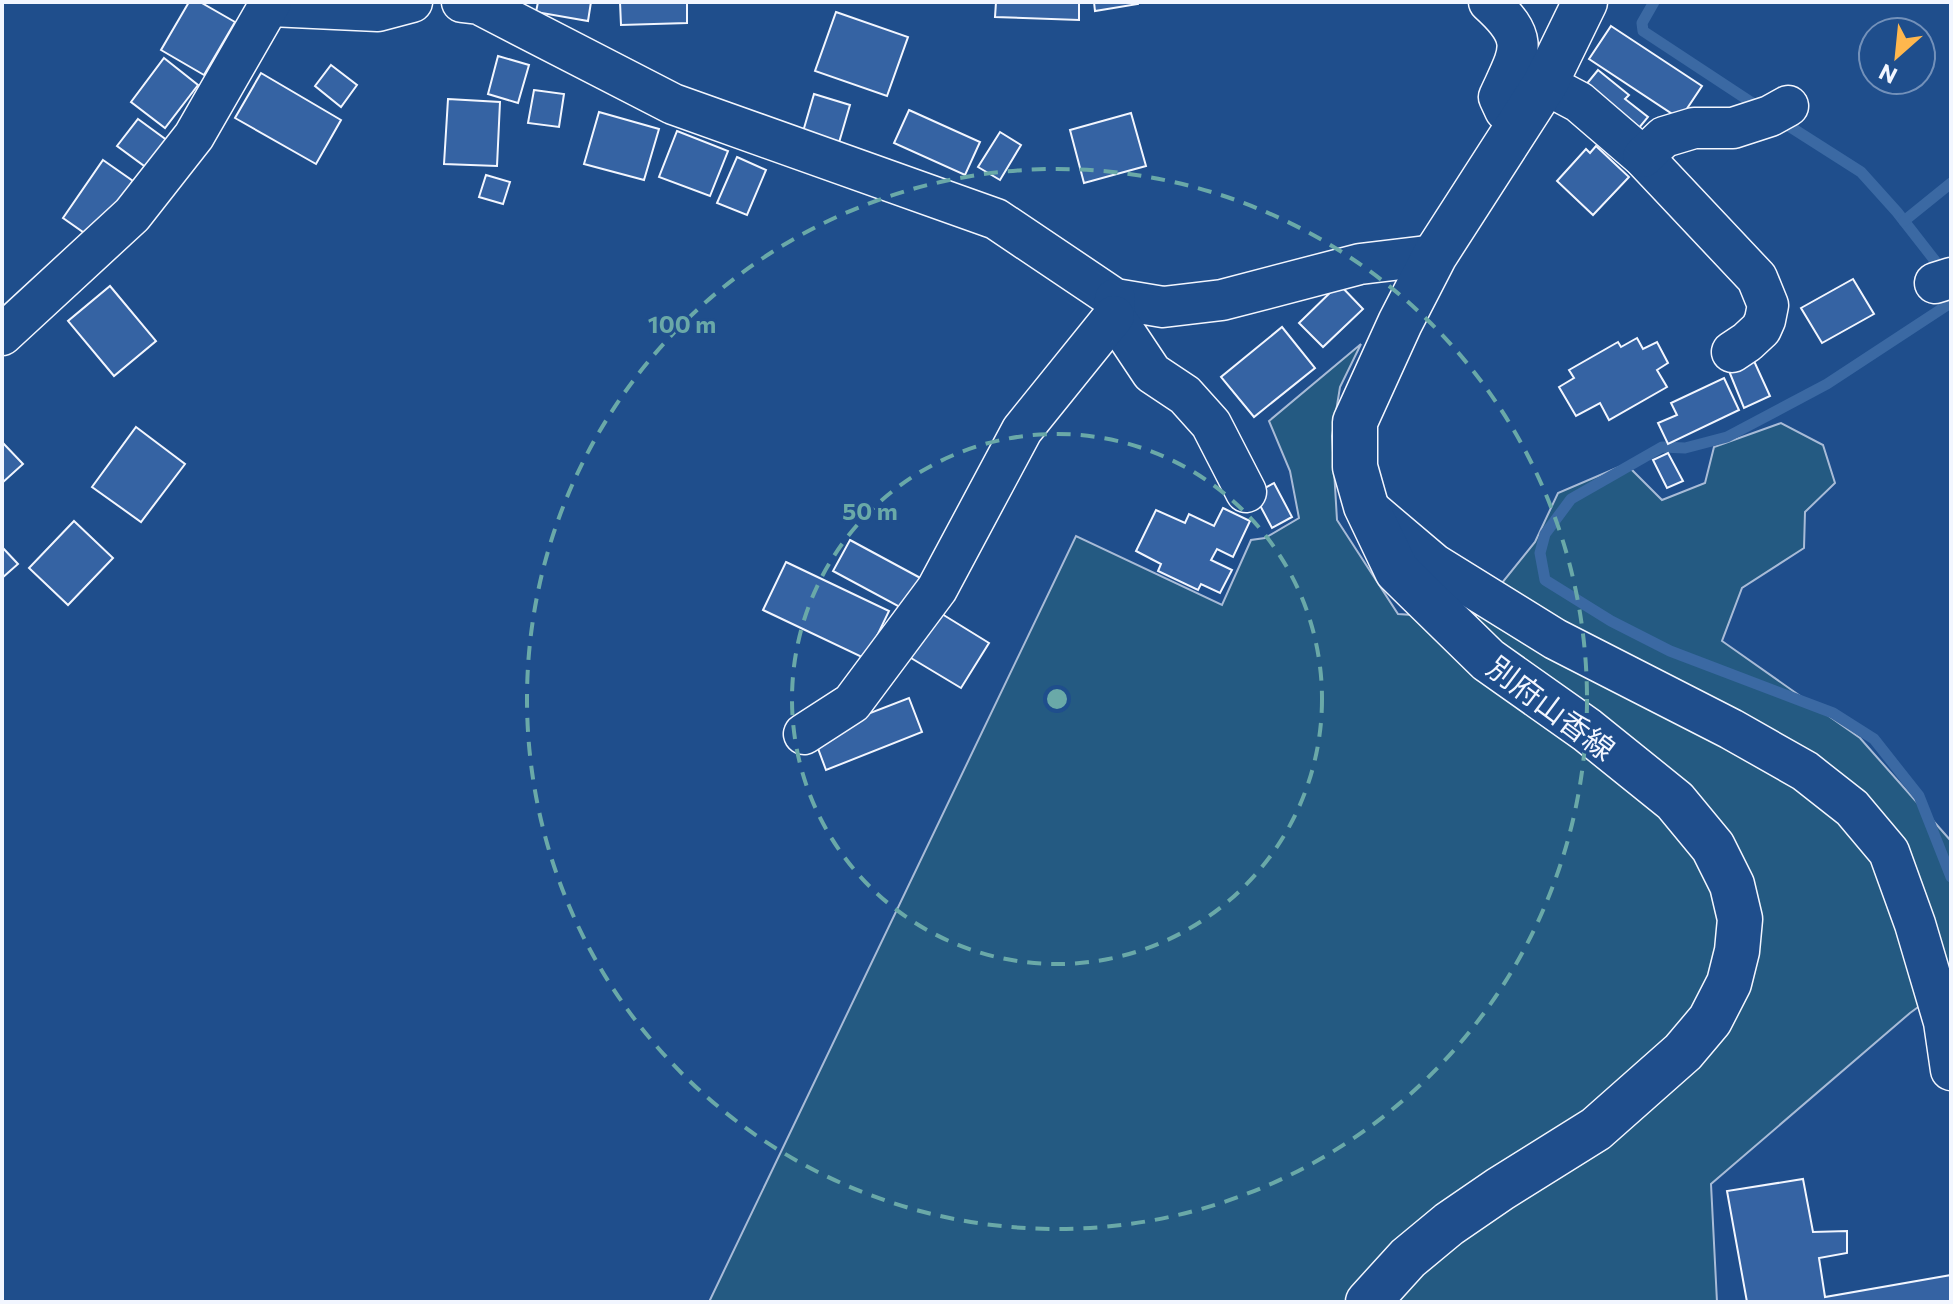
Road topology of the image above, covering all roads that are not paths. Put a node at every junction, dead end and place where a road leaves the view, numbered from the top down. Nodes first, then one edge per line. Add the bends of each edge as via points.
1 (412, 2) edge
2 (462, 2) edge
3 (1489, 2) edge
4 (1585, 2) edge
5 (271, 4) edge
6 (1534, 102) junction
7 (1788, 106) dead end
8 (1643, 157) junction
9 (1435, 255) junction
10 (1115, 308) junction
11 (2, 335) edge
12 (1732, 352) dead end
13 (1246, 492) dead end
14 (1366, 506) junction
15 (804, 734) dead end
16 (1948, 1020) edge
17 (1951, 1070) edge
18 (1368, 1302) edge

1 - 5 street via 378,11
2 - 10 street via 479,4 673,104 996,219
3 - 6 street via 1519,39 1518,55 1499,97 1505,110
4 - 6 main road, 別府山香線
5 - 11 street via 194,136 132,215
6 - 8 street via 1579,102
6 - 9 main road, 別府山香線
7 - 8 street via 1733,128 1694,128 1664,137
8 - 12 street via 1757,278 1768,305 1765,320
9 - 10 street via 1360,264 1211,302
9 - 14 main road, 別府山香線 via 1355,422 1355,467
10 - 13 street via 1152,373 1185,395 1211,424
10 - 15 street via 1022,430 937,589 852,703
14 - 16 street via 1434,564 1555,639 1805,771 1852,808 1889,852
14 - 18 main road, 別府山香線 via 1397,571 1488,660 1675,801 1713,847 1732,885 1740,919 1729,983 1710,1020 1683,1052 1596,1129 1449,1224
16 - 17 street

